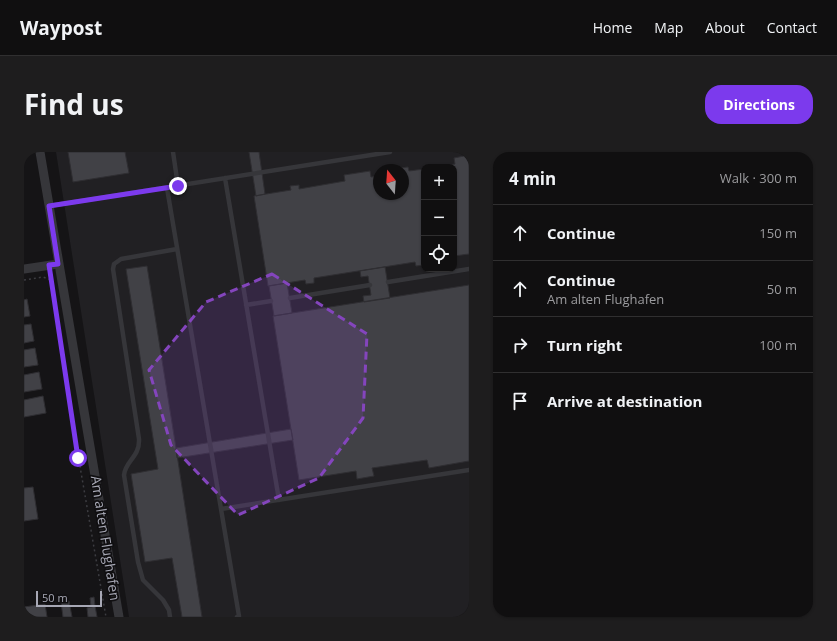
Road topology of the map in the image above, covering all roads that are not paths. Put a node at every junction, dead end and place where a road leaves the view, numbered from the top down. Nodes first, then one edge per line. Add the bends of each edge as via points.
1 (40, 152) edge
2 (173, 152) edge
3 (390, 152) edge
4 (225, 178) junction
5 (178, 186) junction
6 (167, 188) junction
7 (49, 206) junction
8 (177, 249) junction
9 (54, 264) junction
10 (24, 269) edge
11 (469, 269) edge
12 (388, 282) dead end
13 (370, 285) dead end
14 (290, 298) dead end
15 (271, 301) dead end
16 (246, 305) junction
17 (469, 470) edge
18 (279, 500) junction
19 (221, 509) junction
20 (119, 617) edge
21 (170, 617) edge
22 (237, 617) edge

1 - 7 street, Am alten Flughafen
2 - 5 lane
3 - 4 lane
4 - 5 lane
4 - 16 lane
5 - 6 lane
6 - 7 lane
6 - 8 lane
7 - 9 street, Am alten Flughafen
8 - 19 lane
8 - 21 lane via 121,258 114,264 113,269 139,439 138,452 125,469 124,475 138,562 144,580 163,600
9 - 10 street
9 - 20 street, Am alten Flughafen
11 - 12 lane
13 - 14 lane
15 - 16 lane
16 - 18 lane
17 - 18 lane
18 - 19 lane
19 - 22 lane via 239,616

